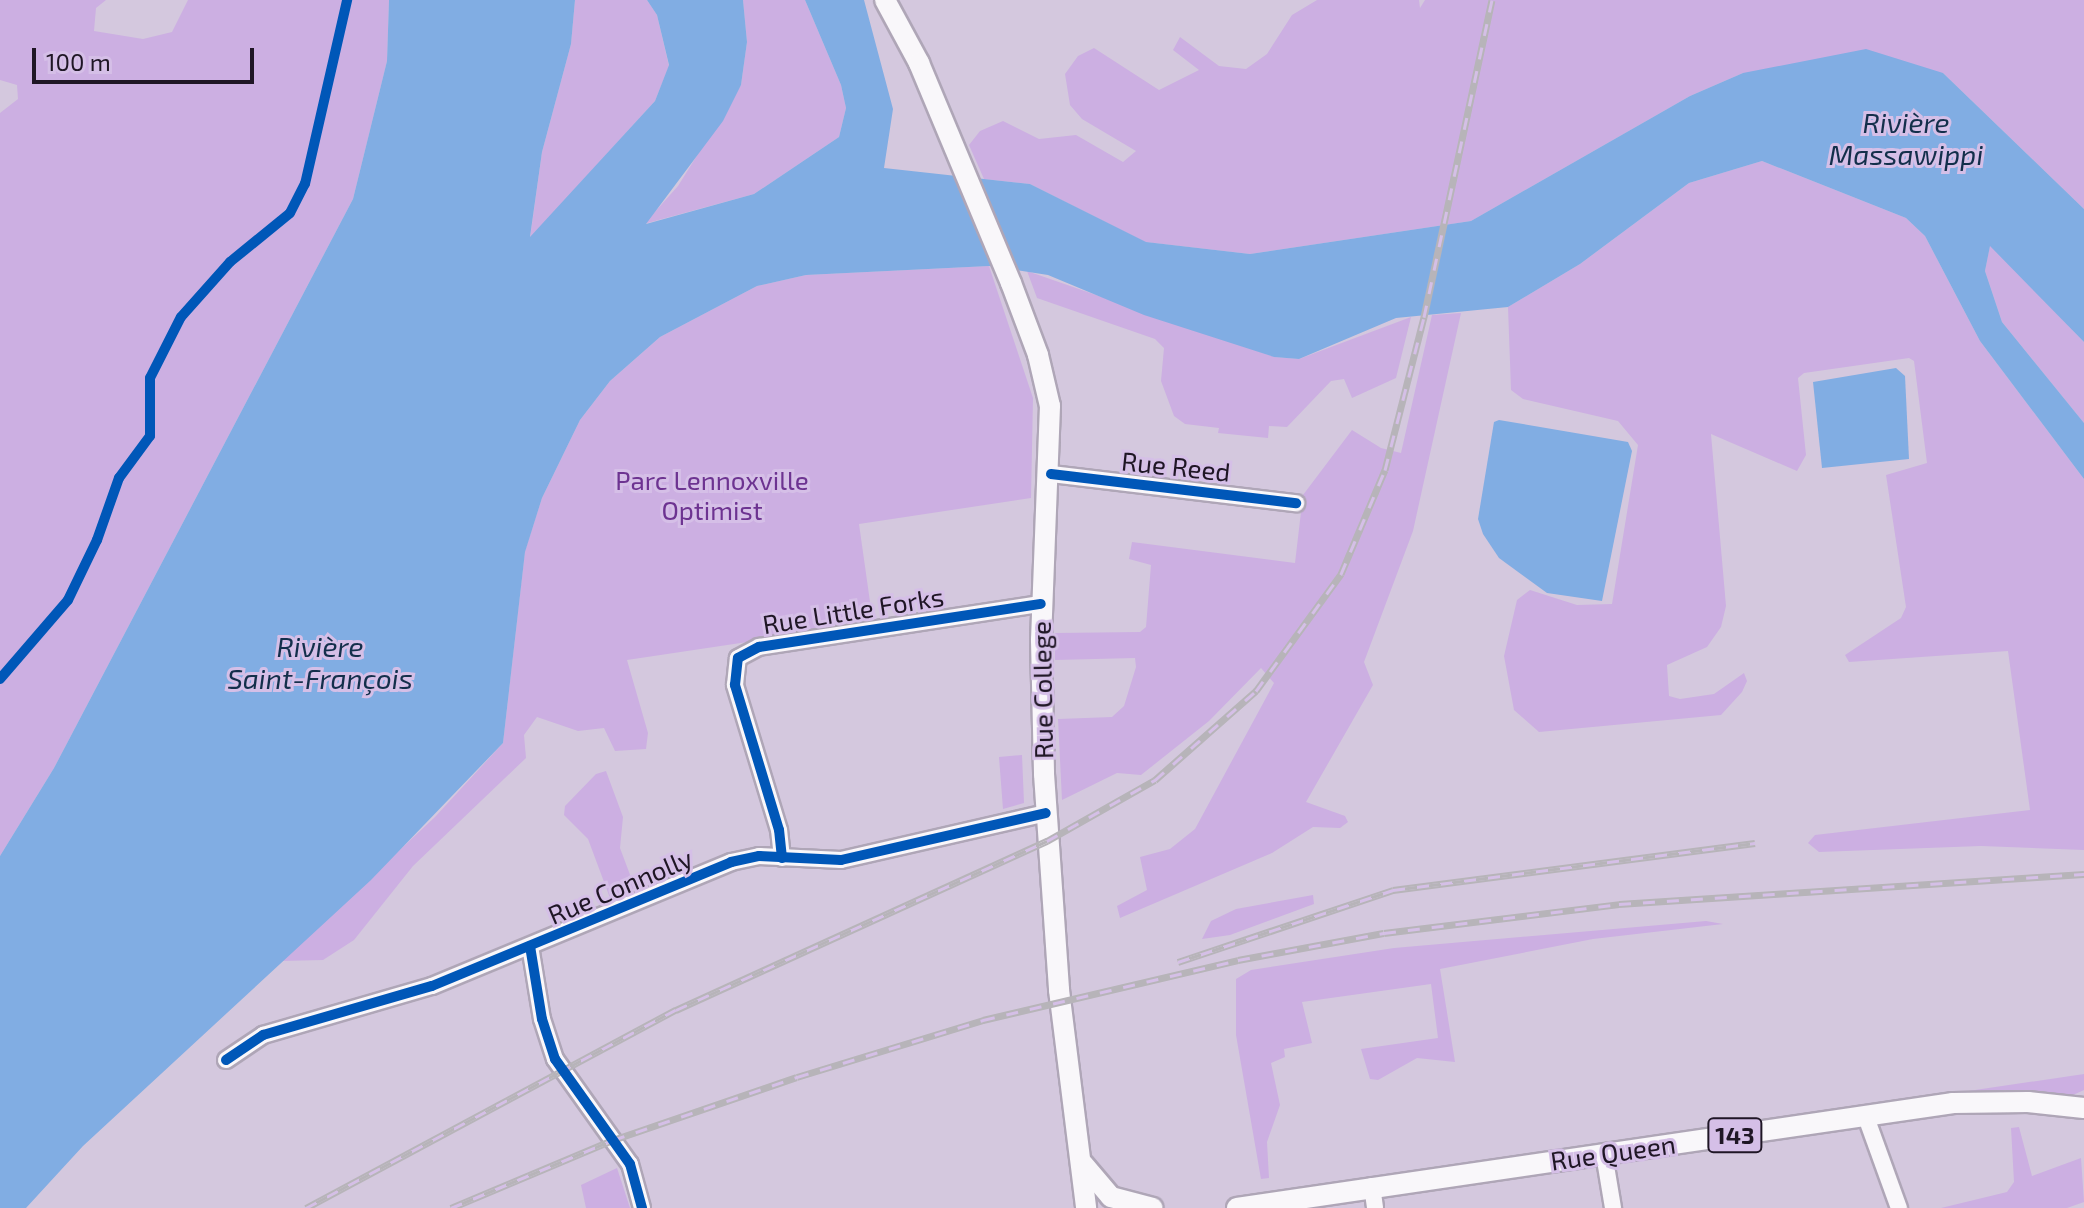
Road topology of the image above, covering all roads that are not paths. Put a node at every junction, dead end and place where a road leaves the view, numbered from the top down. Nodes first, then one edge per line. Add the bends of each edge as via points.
1 (885, 0) edge
2 (901, 0) edge
3 (914, 53) junction
4 (1051, 474) junction
5 (1296, 503) dead end
6 (1041, 604) junction
7 (1046, 813) junction
8 (782, 858) junction
9 (530, 946) junction
10 (226, 1060) dead end
11 (2084, 1108) edge
12 (1866, 1117) junction
13 (1076, 1149) junction
14 (1604, 1154) junction
15 (1372, 1186) junction
16 (642, 1208) edge
17 (1086, 1208) edge
18 (1153, 1208) edge
19 (1237, 1208) edge
20 (1375, 1208) edge
21 (1613, 1208) edge
22 (1899, 1208) edge

1 - 3 main road, Rue College
2 - 3 main road, Rue College
3 - 4 main road, Rue College via 1011,283 1047,389
4 - 5 street, Rue Reed
4 - 6 main road, Rue College
6 - 7 main road, Rue College
6 - 8 street, Rue Little Forks via 759,647 738,658 735,685 777,823
7 - 8 street, Rue Connolly via 841,860
7 - 13 main road, Rue College
8 - 9 street, Rue Connolly via 731,862
9 - 10 street, Rue Connolly via 407,995 263,1035
9 - 16 street via 542,1019 555,1059 630,1164
11 - 12 main road, Rue Queen / 143 via 1982,1102
12 - 14 main road, Rue Queen / 143
12 - 22 street
13 - 17 main road, Rue College
13 - 18 main road via 1098,1187 1125,1202
14 - 15 main road, Rue Queen / 143
14 - 21 street
15 - 19 main road, Rue Queen / 143
15 - 20 street

